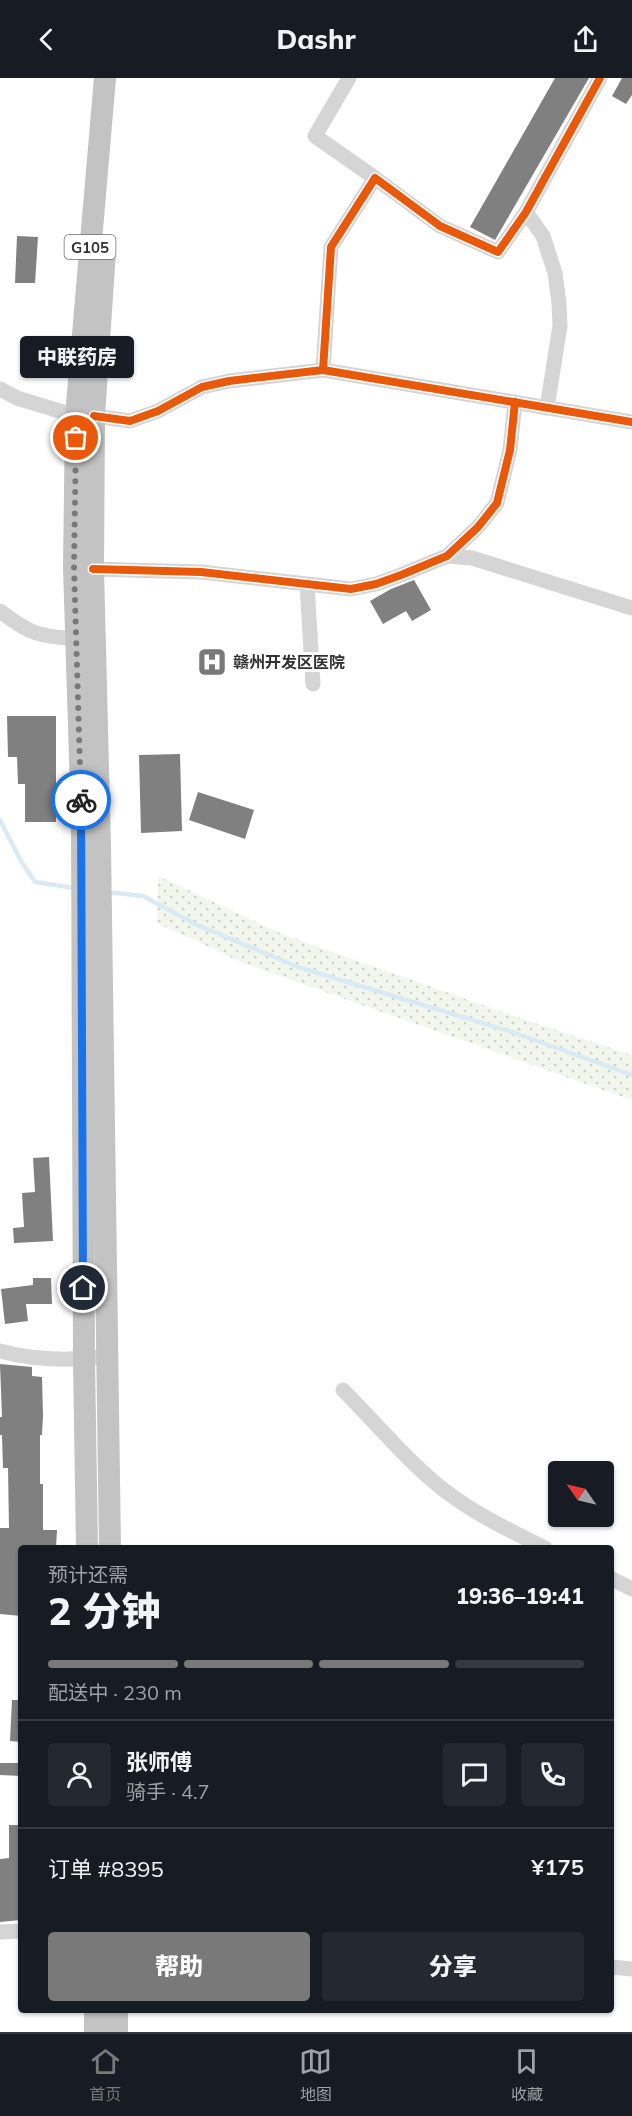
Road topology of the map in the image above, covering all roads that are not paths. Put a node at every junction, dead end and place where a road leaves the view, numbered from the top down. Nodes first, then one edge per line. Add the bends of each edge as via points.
1 (105, 78) edge
2 (118, 78) edge
3 (349, 78) edge
4 (600, 78) edge
5 (375, 178) junction
6 (526, 212) junction
7 (323, 370) junction
8 (0, 388) edge
9 (515, 402) junction
10 (548, 408) junction
11 (85, 416) junction
12 (632, 422) edge
13 (447, 556) junction
14 (93, 569) junction
15 (307, 585) junction
16 (632, 608) edge
17 (0, 611) edge
18 (76, 639) junction
19 (314, 684) dead end
20 (91, 822) junction
21 (92, 933) junction
22 (0, 1351) edge
23 (108, 1356) junction
24 (84, 1359) junction
25 (343, 1390) dead end
26 (87, 1545) edge
27 (111, 1545) edge
28 (538, 1545) edge
29 (614, 1580) edge
30 (632, 1589) edge
31 (18, 1931) edge
32 (0, 1932) edge
33 (614, 1967) edge
34 (632, 1969) edge
35 (95, 2013) edge
36 (117, 2013) edge
37 (95, 2032) edge
38 (117, 2032) edge

1 - 11 highway, G105
2 - 11 highway, G105
3 - 5 street via 315,136
4 - 6 street
5 - 6 street via 440,226 498,252
5 - 7 street via 331,247
6 - 10 street via 543,236 560,303
7 - 9 street
7 - 11 street via 202,387 130,422
8 - 11 street via 17,398
9 - 10 street
9 - 13 street via 510,450 497,503
10 - 12 street
11 - 14 highway, G105
11 - 18 highway, G105 via 74,567
13 - 15 street via 376,584 351,589
13 - 16 street via 472,558
14 - 15 street via 201,572
14 - 20 highway, G105
15 - 19 street
17 - 18 street via 33,633
18 - 20 highway, G105
20 - 21 highway, G105
21 - 23 highway, G105
21 - 24 highway, G105
22 - 24 street via 34,1359
23 - 24 street
23 - 27 highway, G105
24 - 26 highway, G105
25 - 28 street via 451,1495
29 - 30 street
31 - 32 street
33 - 34 street
35 - 37 highway
36 - 38 highway

